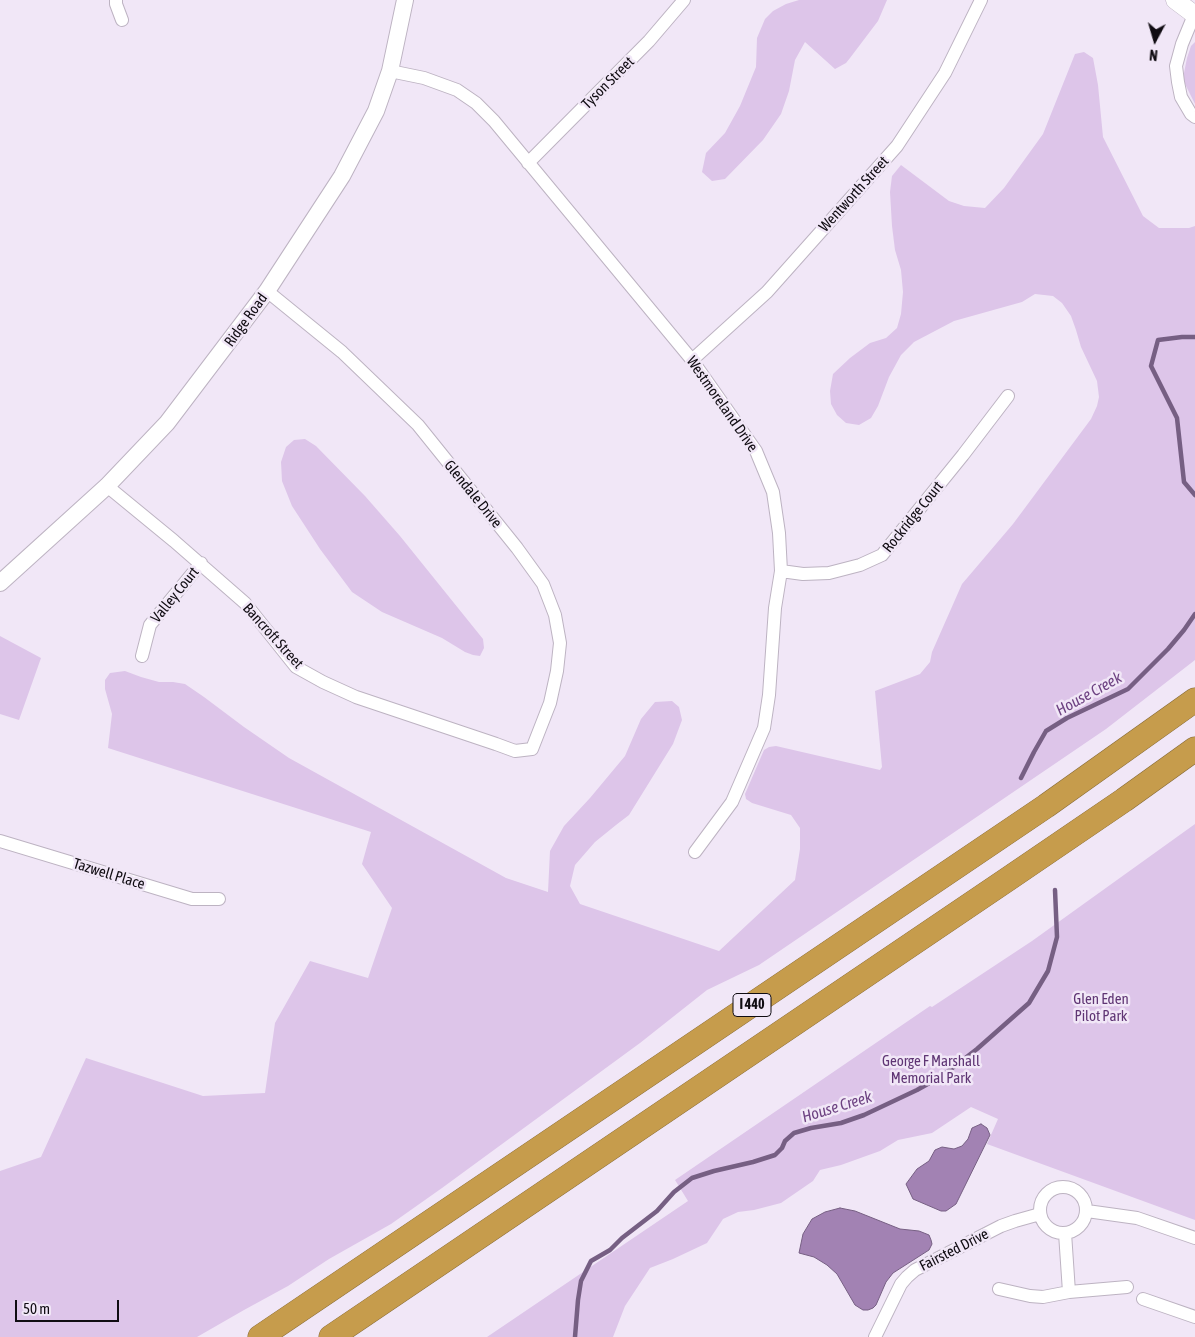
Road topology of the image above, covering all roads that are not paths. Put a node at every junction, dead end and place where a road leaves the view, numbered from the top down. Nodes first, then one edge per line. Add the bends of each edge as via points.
1 (116, 0) edge
2 (405, 0) edge
3 (684, 0) edge
4 (981, 0) edge
5 (1175, 0) edge
6 (1195, 15) edge
7 (122, 20) dead end
8 (390, 71) junction
9 (1195, 117) edge
10 (528, 162) junction
11 (267, 290) junction
12 (692, 360) junction
13 (1008, 396) dead end
14 (106, 486) junction
15 (200, 563) junction
16 (782, 571) junction
17 (0, 583) edge
18 (142, 656) dead end
19 (1195, 700) edge
20 (527, 749) joint
21 (1195, 749) edge
22 (0, 841) edge
23 (695, 852) dead end
24 (219, 899) dead end
25 (1087, 1211) junction
26 (1040, 1214) junction
27 (1065, 1233) junction
28 (1195, 1238) edge
29 (1127, 1287) dead end
30 (999, 1289) dead end
31 (1069, 1292) junction
32 (1142, 1299) dead end
33 (1195, 1317) edge
34 (260, 1337) edge
35 (331, 1337) edge
36 (875, 1337) edge

1 - 7 street
2 - 8 street, Ridge Road
3 - 10 street, Tyson Street via 649,41
4 - 12 street, Wentworth Street via 945,73 897,146 766,292
5 - 6 main road
6 - 9 street via 1176,66 1182,97
8 - 10 street, Westmoreland Drive via 424,78 457,90 494,120
8 - 11 street, Ridge Road via 376,111 342,176
10 - 12 street, Westmoreland Drive
11 - 14 street, Ridge Road via 167,424
11 - 20 street, Glendale Drive via 342,352 418,425 542,584 555,615 560,644 550,703 532,749
12 - 16 street, Westmoreland Drive via 756,451 773,492
13 - 16 street, Rockridge Court via 882,555 860,565 828,573
14 - 15 street, Bancroft Street
14 - 17 street, Ridge Road
15 - 18 street, Valley Court via 150,625
15 - 20 street, Bancroft Street via 245,603 296,667 356,697 515,752
16 - 23 street, Westmoreland Drive via 775,608 764,728 732,802
19 - 34 highway, I 440 via 1021,823
21 - 35 highway, I 440
22 - 24 street, Tazwell Place via 192,899
25 - 26 street via 1080,1194 1063,1186 1048,1191 1043,1197
25 - 27 street via 1078,1228
25 - 28 street via 1137,1218
26 - 27 street via 1050,1229
26 - 36 street, Fairsted Drive via 1001,1226 915,1270 901,1284
27 - 31 street
29 - 31 street
30 - 31 street via 1043,1298
32 - 33 street

